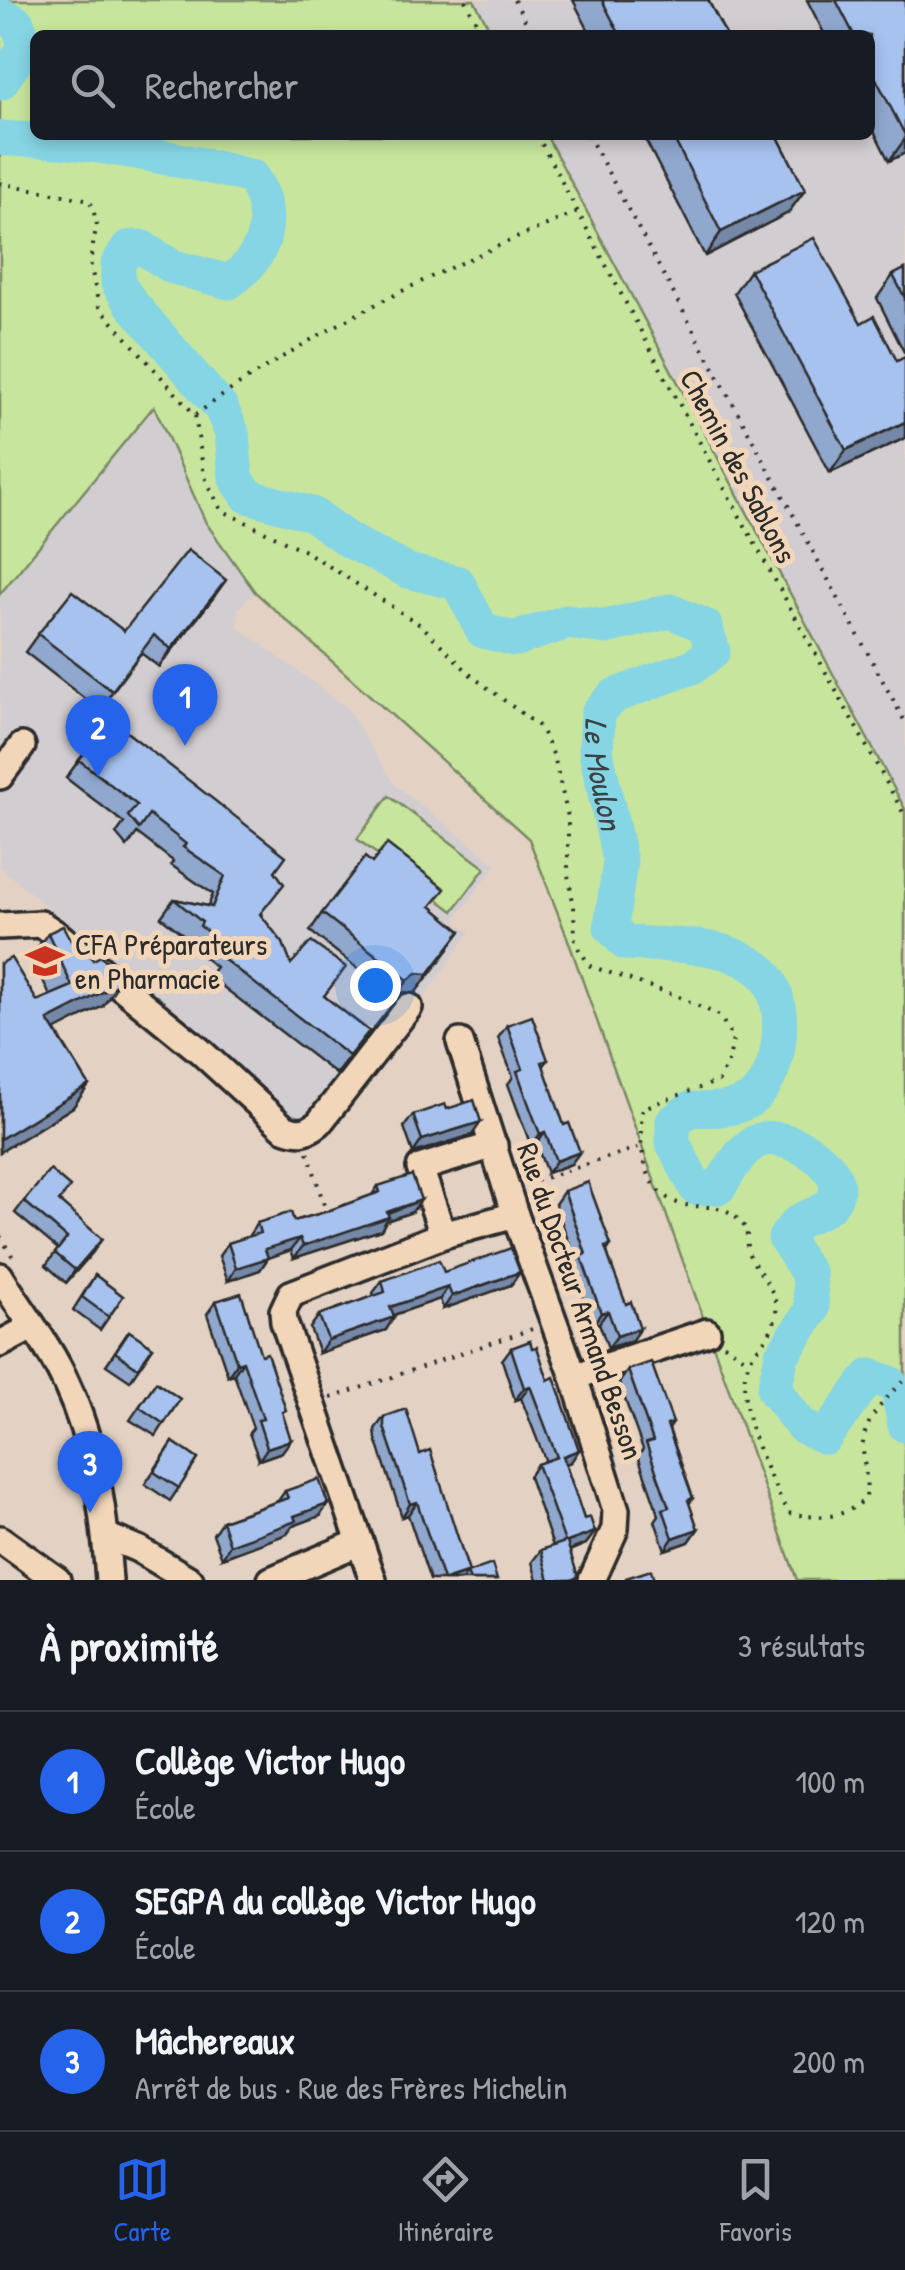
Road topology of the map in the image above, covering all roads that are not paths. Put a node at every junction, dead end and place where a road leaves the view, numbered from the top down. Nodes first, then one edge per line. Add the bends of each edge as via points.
1 (22, 746) dead end
2 (0, 776) edge
3 (0, 926) edge
4 (409, 1007) dead end
5 (460, 1042) dead end
6 (494, 1144) junction
7 (511, 1202) junction
8 (443, 1235) junction
9 (0, 1276) edge
10 (32, 1328) junction
11 (708, 1332) road end
12 (0, 1344) edge
13 (574, 1377) junction
14 (106, 1536) junction
15 (0, 1538) edge
16 (360, 1542) junction
17 (57, 1580) edge
18 (108, 1580) edge
19 (190, 1580) edge
20 (270, 1580) edge
21 (374, 1580) edge
22 (592, 1580) edge

1 - 2 street
3 - 4 street via 40,924 58,936 200,1050 284,1128 302,1133 320,1123
5 - 6 street, Rue du Docteur Armand Besson
6 - 7 street, Rue du Docteur Armand Besson
6 - 8 street via 420,1168
7 - 8 street
7 - 13 street, Rue du Docteur Armand Besson
8 - 16 street via 291,1294 283,1311
9 - 10 street
10 - 12 street
10 - 14 street via 65,1380 88,1440
11 - 13 street
13 - 22 street, Rue du Docteur Armand Besson via 617,1518
14 - 18 street
14 - 19 street
15 - 17 street
16 - 20 street
16 - 21 street

